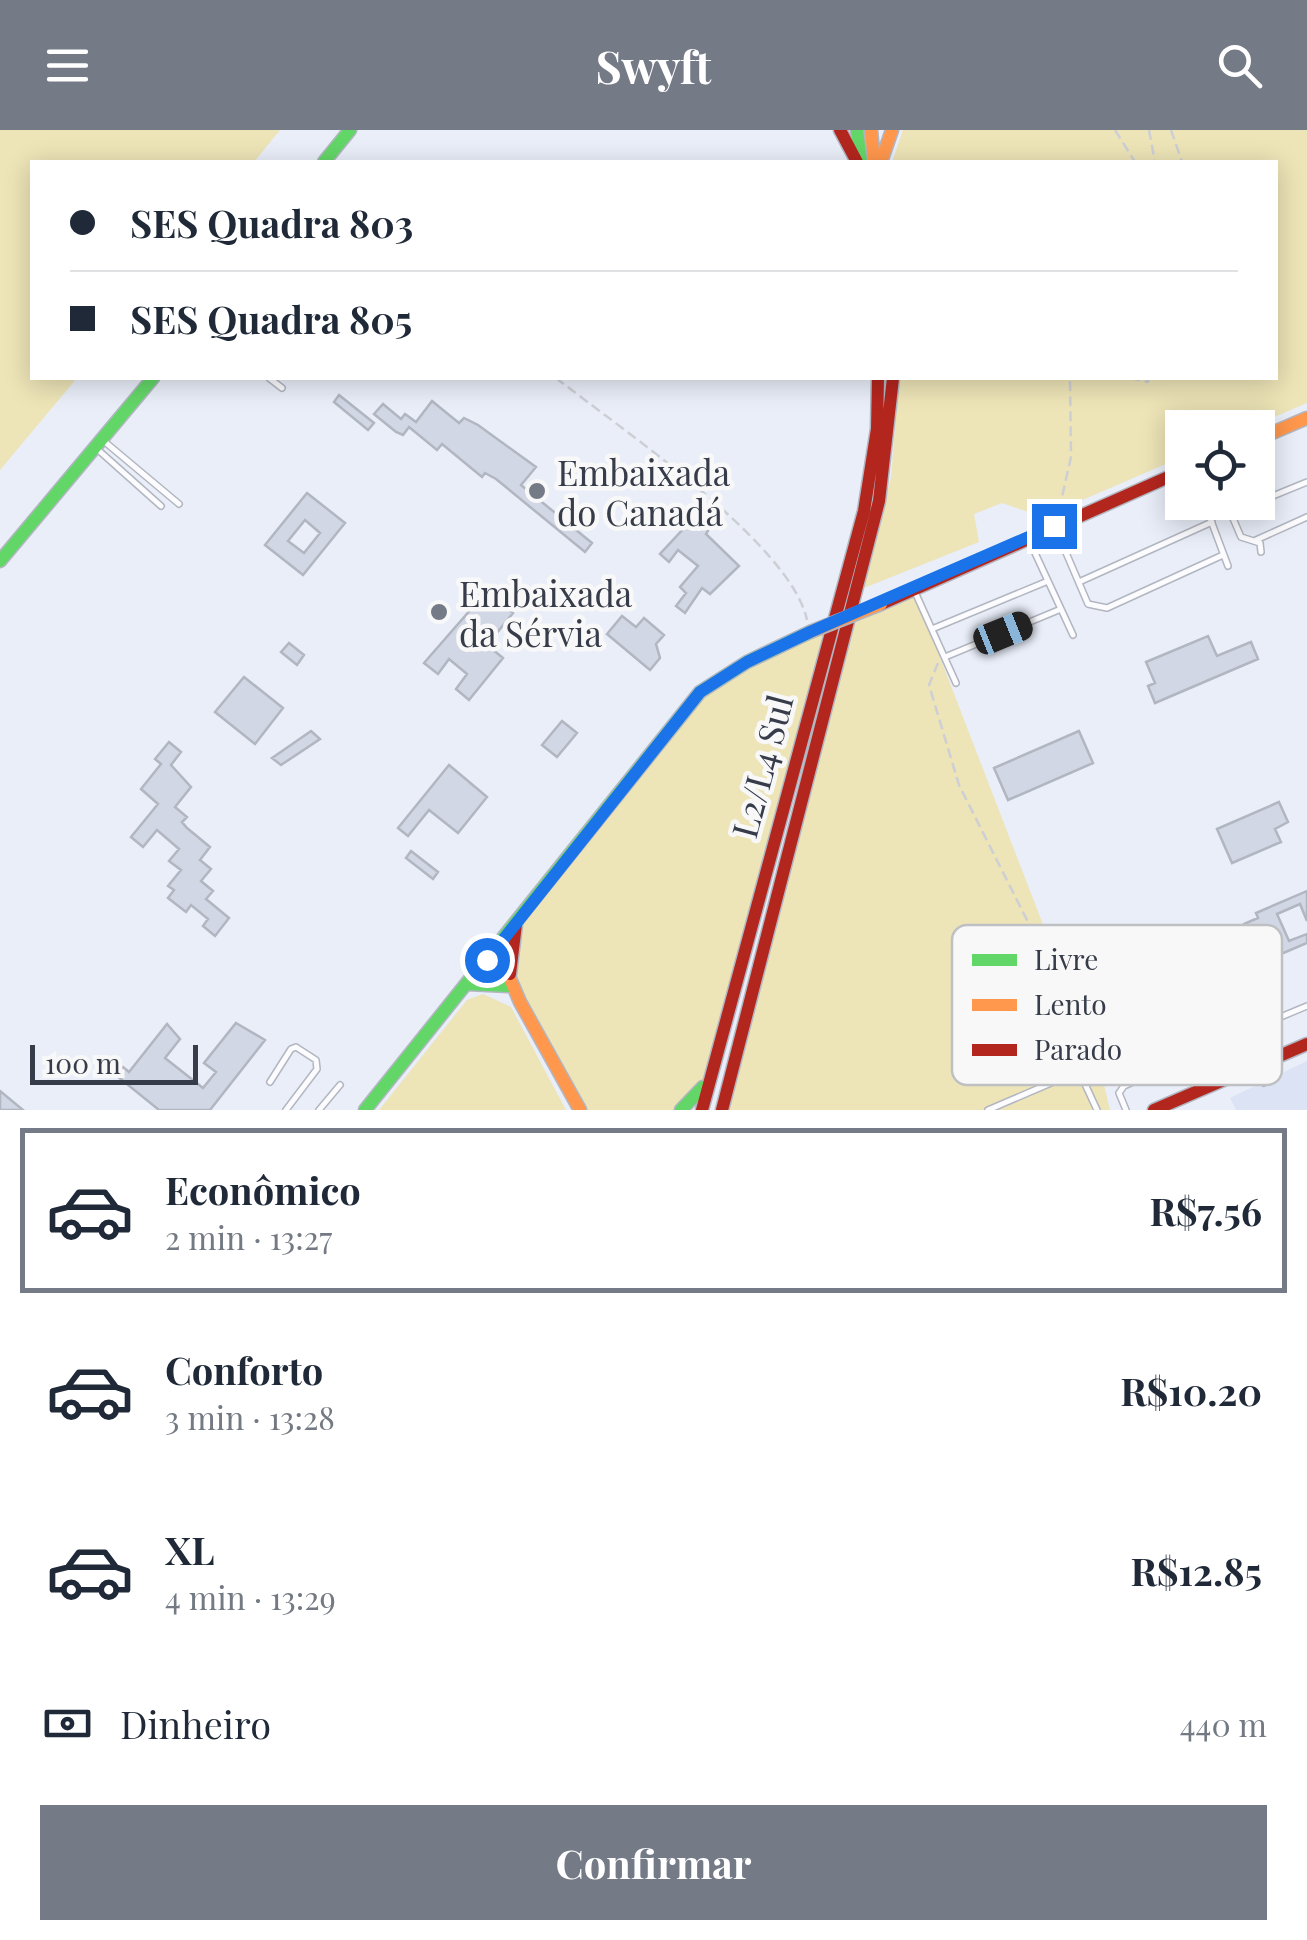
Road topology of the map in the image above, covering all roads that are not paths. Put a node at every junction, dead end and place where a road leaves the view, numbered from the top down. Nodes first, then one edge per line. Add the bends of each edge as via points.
1 (350, 130) edge
2 (840, 130) edge
3 (858, 130) edge
4 (871, 130) edge
5 (892, 130) edge
6 (326, 160) edge
7 (858, 160) edge
8 (859, 160) edge
9 (878, 160) edge
10 (879, 160) edge
11 (151, 380) edge
12 (272, 380) edge
13 (878, 380) edge
14 (892, 380) edge
15 (282, 388) dead end
16 (1307, 418) edge
17 (1275, 432) edge
18 (99, 444) junction
19 (1165, 479) edge
20 (1307, 482) edge
21 (1275, 495) edge
22 (179, 504) dead end
23 (161, 506) dead end
24 (1307, 517) edge
25 (1233, 520) edge
26 (1212, 522) joint
27 (1054, 526) junction
28 (1028, 538) junction
29 (1256, 540) junction
30 (1261, 552) dead end
31 (1224, 555) junction
32 (0, 561) edge
33 (1228, 566) dead end
34 (1048, 581) junction
35 (1078, 582) junction
36 (914, 590) junction
37 (1061, 610) junction
38 (932, 629) junction
39 (1073, 634) dead end
40 (945, 656) junction
41 (956, 683) dead end
42 (517, 922) junction
43 (497, 948) junction
44 (487, 960) junction
45 (509, 982) junction
46 (468, 984) junction
47 (1307, 1006) edge
48 (1282, 1016) edge
49 (1307, 1044) edge
50 (1282, 1055) edge
51 (708, 1080) junction
52 (270, 1082) dead end
53 (340, 1084) dead end
54 (1046, 1085) edge
55 (1086, 1085) edge
56 (1126, 1085) edge
57 (1213, 1085) edge
58 (286, 1110) edge
59 (318, 1110) edge
60 (365, 1110) edge
61 (580, 1110) edge
62 (681, 1110) edge
63 (702, 1110) edge
64 (722, 1110) edge
65 (988, 1110) edge
66 (1098, 1110) edge
67 (1126, 1110) edge
68 (1154, 1110) edge

1 - 6 main road
2 - 7 main road
3 - 8 main road
4 - 9 main road
5 - 10 main road
11 - 18 main road
12 - 15 lane
13 - 51 main road, L2/L4 Sul via 864,511
14 - 64 main road, L2/L4 Sul via 871,535
16 - 17 main road
18 - 22 lane
18 - 23 lane
18 - 32 main road
19 - 27 main road
20 - 21 lane
24 - 29 lane
25 - 29 lane via 1240,537
26 - 31 lane
26 - 35 lane
27 - 28 main road
27 - 35 lane
28 - 34 lane
28 - 36 main road
29 - 30 lane
31 - 33 lane
31 - 35 lane via 1102,609 1088,604
34 - 37 lane
34 - 38 lane
36 - 38 lane
36 - 42 main road, bridge via 747,662 700,692
37 - 39 lane
37 - 40 lane
38 - 40 lane
40 - 41 lane
42 - 43 main road
42 - 45 main road
43 - 44 main road
43 - 45 main road
44 - 45 main road
44 - 46 main road
45 - 46 main road
45 - 61 main road
46 - 60 main road
47 - 48 lane
49 - 50 main road
51 - 62 main road
51 - 63 main road, L2/L4 Sul
52 - 58 lane via 291,1049 316,1060 317,1069
53 - 59 lane
54 - 65 lane
55 - 66 lane
56 - 67 lane via 1119,1092
57 - 68 main road

